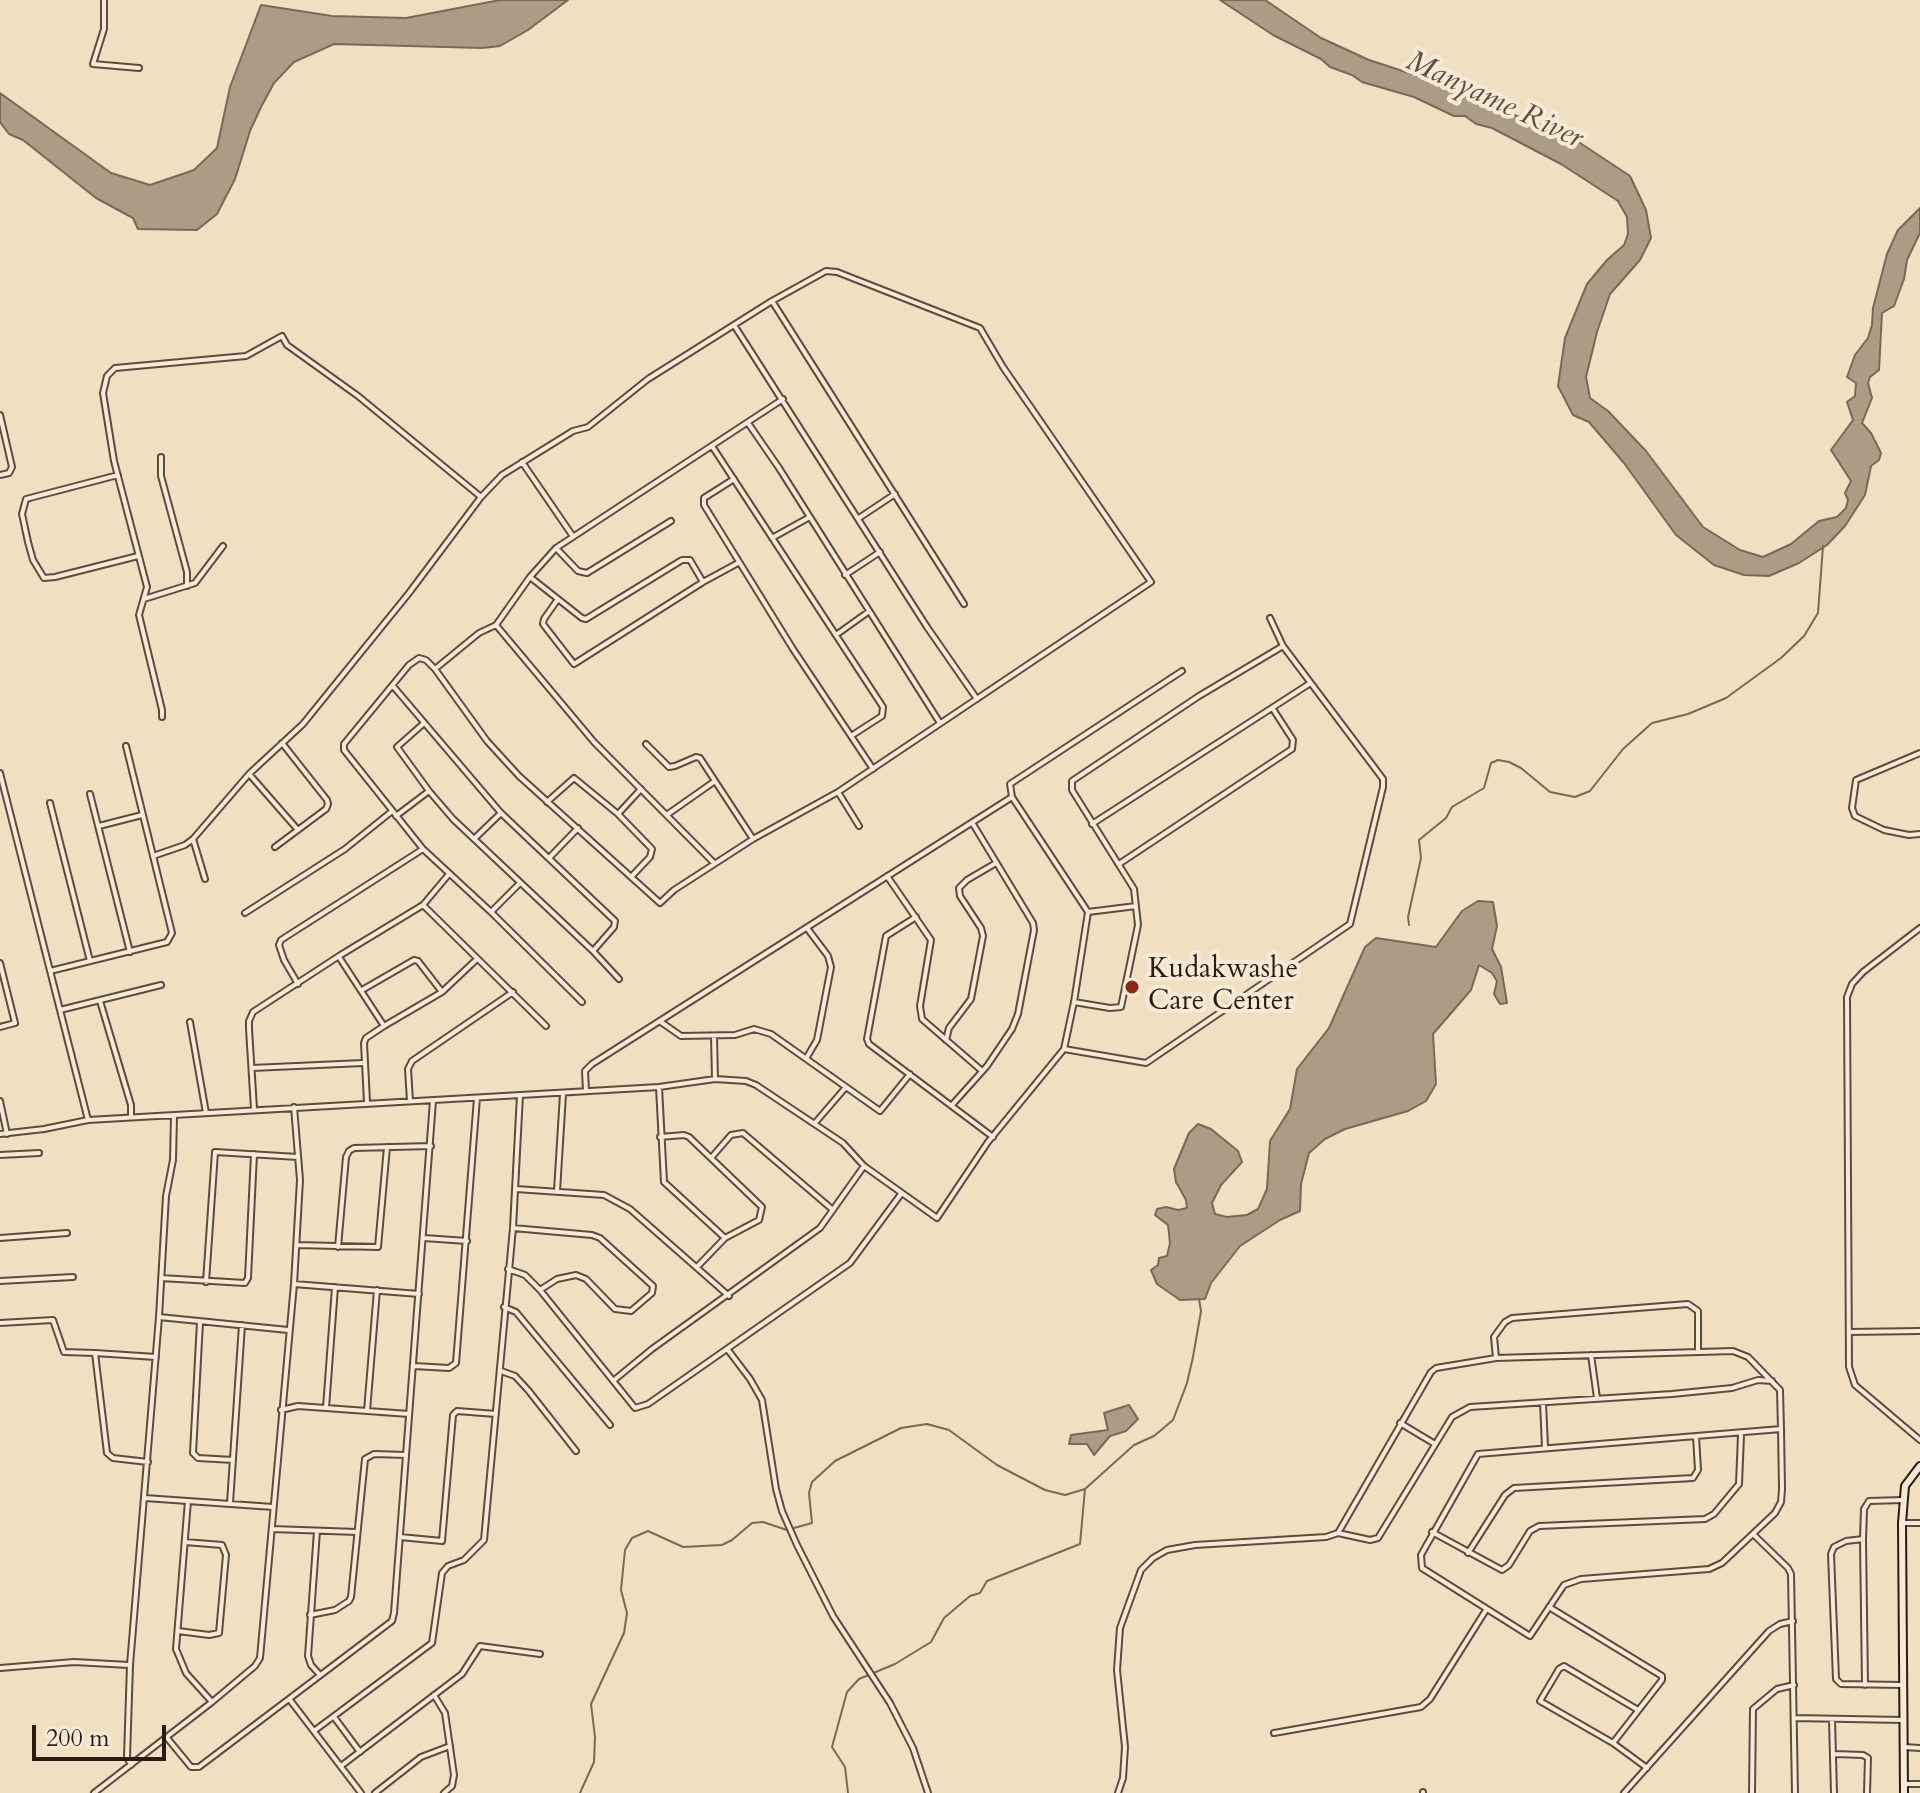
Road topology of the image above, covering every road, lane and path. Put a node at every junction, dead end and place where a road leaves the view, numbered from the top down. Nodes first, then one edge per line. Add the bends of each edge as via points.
1 (104, 0) edge
2 (139, 68) dead end
3 (772, 301) junction
4 (734, 325) junction
5 (783, 399) junction
6 (0, 415) edge
7 (748, 423) junction
8 (2, 433) edge
9 (712, 445) junction
10 (161, 457) dead end
11 (522, 462) junction
12 (0, 475) edge
13 (118, 475) junction
14 (734, 479) junction
15 (895, 494) junction
16 (481, 497) junction
17 (808, 518) junction
18 (859, 518) junction
19 (671, 521) dead end
20 (572, 535) junction
21 (772, 539) junction
22 (223, 546) dead end
23 (556, 548) junction
24 (880, 552) junction
25 (138, 556) junction
26 (738, 563) junction
27 (845, 575) junction
28 (530, 577) junction
29 (703, 582) junction
30 (187, 586) junction
31 (144, 599) junction
32 (558, 599) junction
33 (964, 604) dead end
34 (868, 612) junction
35 (1270, 618) dead end
36 (496, 625) junction
37 (836, 635) junction
38 (1283, 646) junction
39 (435, 669) junction
40 (1182, 671) dead end
41 (1309, 684) junction
42 (393, 686) junction
43 (977, 699) junction
44 (1273, 709) junction
45 (162, 717) dead end
46 (940, 723) junction
47 (423, 724) junction
48 (851, 736) junction
49 (282, 743) junction
50 (646, 744) dead end
51 (126, 746) dead end
52 (1920, 753) edge
53 (873, 769) junction
54 (0, 773) edge
55 (249, 774) junction
56 (715, 781) junction
57 (641, 789) junction
58 (429, 791) junction
59 (838, 792) junction
60 (90, 794) dead end
61 (1012, 797) junction
62 (547, 802) junction
63 (50, 803) dead end
64 (501, 813) junction
65 (393, 814) junction
66 (618, 814) junction
67 (667, 814) junction
68 (142, 815) junction
69 (973, 824) junction
70 (1092, 824) junction
71 (99, 826) junction
72 (859, 826) dead end
73 (578, 828) junction
74 (298, 830) junction
75 (1920, 834) edge
76 (193, 839) junction
77 (474, 839) junction
78 (753, 839) junction
79 (275, 847) dead end
80 (423, 849) junction
81 (153, 856) junction
82 (550, 857) junction
83 (714, 863) junction
84 (996, 863) junction
85 (1119, 864) junction
86 (449, 874) junction
87 (887, 876) junction
88 (630, 877) junction
89 (205, 879) dead end
90 (519, 884) junction
91 (423, 905) junction
92 (1136, 906) junction
93 (491, 912) junction
94 (1088, 912) junction
95 (245, 913) dead end
96 (916, 917) junction
97 (807, 928) junction
98 (1920, 928) edge
99 (593, 951) junction
100 (130, 952) junction
101 (339, 956) junction
102 (477, 959) junction
103 (90, 961) junction
104 (0, 963) edge
105 (50, 971) junction
106 (619, 979) dead end
107 (298, 984) junction
108 (161, 985) dead end
109 (362, 990) junction
110 (442, 992) junction
111 (513, 992) junction
112 (100, 1001) junction
113 (582, 1002) dead end
114 (1074, 1002) junction
115 (60, 1010) junction
116 (190, 1022) dead end
117 (661, 1022) junction
118 (384, 1026) junction
119 (546, 1026) dead end
120 (0, 1027) edge
121 (714, 1036) junction
122 (946, 1041) junction
123 (1064, 1049) junction
124 (807, 1057) junction
125 (363, 1063) junction
126 (252, 1068) junction
127 (981, 1070) junction
128 (910, 1074) junction
129 (715, 1079) junction
130 (659, 1087) junction
131 (846, 1087) junction
132 (586, 1091) junction
133 (563, 1092) junction
134 (520, 1095) junction
135 (477, 1097) junction
136 (433, 1100) junction
137 (0, 1101) edge
138 (410, 1101) junction
139 (367, 1102) junction
140 (952, 1105) junction
141 (294, 1107) junction
142 (254, 1109) junction
143 (206, 1113) junction
144 (174, 1116) junction
145 (131, 1117) junction
146 (88, 1120) junction
147 (815, 1123) junction
148 (0, 1134) edge
149 (7, 1134) junction
150 (660, 1137) junction
151 (993, 1137) junction
152 (431, 1146) junction
153 (387, 1147) junction
154 (39, 1153) dead end
155 (254, 1154) junction
156 (0, 1155) edge
157 (298, 1157) junction
158 (711, 1159) junction
159 (864, 1166) junction
160 (516, 1189) junction
161 (557, 1191) junction
162 (901, 1194) junction
163 (833, 1210) junction
164 (513, 1228) junction
165 (67, 1233) dead end
166 (0, 1238) edge
167 (424, 1238) junction
168 (725, 1238) junction
169 (467, 1241) junction
170 (296, 1245) junction
171 (338, 1247) junction
172 (697, 1267) junction
173 (508, 1269) junction
174 (73, 1277) dead end
175 (161, 1278) junction
176 (0, 1281) edge
177 (206, 1282) junction
178 (294, 1284) junction
179 (335, 1287) junction
180 (377, 1290) junction
181 (540, 1290) junction
182 (419, 1294) junction
183 (729, 1296) junction
184 (504, 1307) junction
185 (159, 1317) junction
186 (200, 1321) junction
187 (0, 1323) edge
188 (242, 1325) junction
189 (288, 1330) junction
190 (1920, 1331) edge
191 (1849, 1332) junction
192 (728, 1350) junction
193 (1698, 1351) junction
194 (95, 1353) junction
195 (1591, 1355) junction
196 (156, 1357) junction
197 (1496, 1358) junction
198 (414, 1366) junction
199 (501, 1371) junction
200 (613, 1381) junction
201 (1773, 1381) junction
202 (1597, 1398) junction
203 (1543, 1403) junction
204 (326, 1408) junction
205 (281, 1410) junction
206 (367, 1411) junction
207 (410, 1414) junction
208 (497, 1414) junction
209 (1400, 1423) junction
210 (610, 1425) dead end
211 (1781, 1429) junction
212 (1741, 1435) junction
213 (1696, 1436) junction
214 (1920, 1440) edge
215 (1435, 1444) junction
216 (1545, 1447) junction
217 (576, 1451) dead end
218 (406, 1455) junction
219 (233, 1460) junction
220 (148, 1462) junction
221 (1920, 1466) edge
222 (145, 1498) junction
223 (1903, 1500) junction
224 (188, 1501) junction
225 (230, 1503) junction
226 (273, 1507) junction
227 (1902, 1523) junction
228 (1920, 1523) edge
229 (272, 1529) junction
230 (317, 1531) junction
231 (357, 1532) junction
232 (1432, 1532) junction
233 (1338, 1533) junction
234 (1754, 1535) junction
235 (400, 1537) junction
236 (1863, 1539) junction
237 (184, 1542) junction
238 (1468, 1553) junction
239 (1549, 1607) junction
240 (1486, 1610) junction
241 (310, 1615) junction
242 (1793, 1621) junction
243 (178, 1631) junction
244 (540, 1654) dead end
245 (130, 1665) junction
246 (0, 1668) edge
247 (320, 1675) junction
248 (1794, 1685) junction
249 (1865, 1685) junction
250 (1902, 1685) junction
251 (434, 1695) junction
252 (290, 1700) junction
253 (212, 1702) junction
254 (1638, 1710) junction
255 (334, 1717) junction
256 (1794, 1718) junction
257 (1832, 1718) junction
258 (1903, 1720) junction
259 (314, 1731) junction
260 (1274, 1733) dead end
261 (168, 1739) junction
262 (1613, 1743) junction
263 (450, 1746) junction
264 (1904, 1747) junction
265 (1920, 1748) edge
266 (360, 1752) junction
267 (1834, 1754) junction
268 (131, 1765) junction
269 (341, 1766) junction
270 (1647, 1768) junction
271 (1904, 1784) junction
272 (1920, 1784) edge
273 (94, 1793) edge
274 (361, 1793) edge
275 (375, 1793) edge
276 (444, 1793) edge
277 (928, 1793) edge
278 (1118, 1793) edge
279 (1624, 1793) edge
280 (1752, 1793) edge
281 (1795, 1793) edge
282 (1834, 1793) edge
283 (1867, 1793) edge
284 (1904, 1793) edge

1 - 2 street via 104,29 93,64
3 - 4 street
3 - 15 street
3 - 43 street via 819,273 837,272 980,328 1151,582
4 - 5 street
4 - 11 street via 648,379 588,427
5 - 7 street
5 - 18 street
6 - 8 street
7 - 9 street
7 - 17 street
8 - 12 street via 12,467
9 - 14 street
9 - 20 street
10 - 30 street
11 - 16 street
11 - 20 street
13 - 16 street via 103,393 115,368 246,356 282,336
13 - 25 street
13 - 25 street via 26,499 22,514 28,542 44,578
14 - 21 street
14 - 26 street via 704,498 704,505
15 - 18 street
15 - 33 street
16 - 49 street via 400,605
17 - 21 street
17 - 27 street
18 - 24 street
19 - 23 street via 587,573 578,571
20 - 23 street
21 - 37 street
22 - 30 street via 197,581
23 - 28 street
24 - 27 street
24 - 43 street
25 - 31 street via 147,587
26 - 29 street
26 - 48 street
27 - 34 street
28 - 32 street
28 - 36 street
29 - 32 street via 690,560 682,560 586,619
29 - 32 street via 574,664 543,624
30 - 31 street
31 - 45 street via 139,615
34 - 37 street
34 - 46 street
35 - 38 street
36 - 39 street
36 - 57 street via 554,697
37 - 48 street via 883,707 882,716
38 - 41 street
38 - 70 street via 1072,781
39 - 42 street via 419,658
39 - 62 street via 487,741
40 - 61 street via 1010,784
41 - 44 street
41 - 123 street via 1383,783 1350,924 1146,1063
42 - 47 street
42 - 65 street via 343,747
43 - 46 street
44 - 70 street
44 - 85 street via 1293,740 1292,749
46 - 53 street
47 - 58 street via 397,747
47 - 64 street
48 - 53 street
49 - 55 street
49 - 74 street via 327,800 326,809
50 - 56 street via 669,767 698,757
51 - 68 street
52 - 75 street via 1856,780 1852,808 1855,816 1884,830
53 - 59 street
54 - 105 street
55 - 74 street
55 - 76 street
56 - 67 street
56 - 78 street
57 - 66 street
57 - 67 street
58 - 65 street
58 - 77 street
59 - 72 street
59 - 78 street
60 - 71 street
61 - 69 street
61 - 94 street
62 - 66 street via 574,778
62 - 73 street
63 - 103 street
64 - 77 street
64 - 82 street
65 - 80 street
65 - 95 street
66 - 88 street via 652,849
67 - 83 street
68 - 71 street
68 - 81 street
69 - 84 street
69 - 87 street
70 - 85 street
71 - 100 street
73 - 82 street
73 - 88 street
74 - 79 street
76 - 81 street
76 - 89 street
77 - 90 street
78 - 83 street
80 - 86 street
80 - 107 street via 281,940 284,960
81 - 100 street via 172,933 167,942
82 - 99 street via 615,921
83 - 88 street via 660,903
84 - 122 street via 959,888 983,936 971,999 949,1028
84 - 127 street via 1034,930 1017,1019
85 - 92 street via 1134,889
86 - 91 street
86 - 93 street
87 - 96 street
87 - 97 street
90 - 93 street
90 - 99 street
91 - 101 street
91 - 102 street
92 - 94 street
92 - 114 street via 1138,925 1121,1007
93 - 113 street
94 - 114 street
96 - 122 street via 931,940 920,1012 925,1024
96 - 128 street via 886,936 867,1039
97 - 117 street
97 - 124 street via 831,967 817,1040
98 - 191 street via 1863,972 1847,997
99 - 106 street
100 - 103 street
101 - 107 street
101 - 109 street
102 - 110 street
102 - 111 street
103 - 105 street
104 - 120 street via 15,1023
105 - 115 street
107 - 126 street via 251,1016
108 - 112 street
109 - 110 street via 414,960
109 - 118 street
110 - 118 street
111 - 119 street
111 - 138 street via 412,1061
112 - 115 street
112 - 145 street
114 - 123 street
115 - 146 street
116 - 143 street
117 - 121 street via 681,1036
117 - 132 street via 592,1064 585,1071
118 - 125 street via 366,1038
121 - 124 street via 756,1029
121 - 129 street
122 - 127 street
123 - 151 street
124 - 131 street
125 - 126 street
125 - 139 street
126 - 142 street
127 - 140 street
128 - 131 street via 880,1111
128 - 140 street
129 - 130 street
129 - 147 street via 752,1083
130 - 132 street
130 - 150 street
131 - 147 street
132 - 133 street
133 - 134 street
133 - 161 street
134 - 135 street
134 - 160 street
135 - 136 street
135 - 169 street
136 - 138 street
136 - 152 street
137 - 149 street
138 - 139 street
139 - 141 street
140 - 151 street
141 - 142 street
141 - 157 street
142 - 143 street
143 - 144 street
144 - 145 street
144 - 175 street
145 - 146 street
146 - 149 street
147 - 159 street
148 - 149 street
150 - 158 street via 687,1136
150 - 168 street via 666,1186
151 - 162 street via 937,1218
152 - 153 street
152 - 167 street
153 - 171 street via 354,1148 346,1157
153 - 171 street via 378,1247
154 - 156 street
155 - 157 street
155 - 177 street via 214,1155
155 - 177 street via 248,1278 239,1284
157 - 170 street
158 - 163 street via 731,1135 743,1133
158 - 168 street via 762,1207 759,1220
159 - 162 street
159 - 163 street
160 - 161 street
160 - 164 street
161 - 172 street via 600,1194 626,1206
162 - 192 street via 850,1263
163 - 183 street via 820,1228
164 - 173 street
164 - 181 street via 600,1238 653,1286 631,1311 615,1309 576,1275
165 - 166 street
167 - 169 street
167 - 182 street
168 - 172 street
169 - 198 street via 456,1363 449,1368
170 - 171 street
170 - 178 street
172 - 183 street
173 - 181 street via 525,1275
173 - 184 street
174 - 176 street
175 - 177 street
175 - 185 street
178 - 179 street
178 - 189 street
179 - 180 street
179 - 204 street
180 - 182 street
180 - 206 street
181 - 200 street
182 - 198 street
183 - 200 street
184 - 199 street
184 - 210 street via 516,1312
185 - 186 street
185 - 196 street
186 - 188 street
186 - 219 street via 193,1453 198,1458
187 - 194 street via 53,1320 64,1352
188 - 189 street
188 - 219 street
189 - 205 street
190 - 191 street
191 - 214 street via 1855,1385
192 - 200 street via 635,1408
192 - 277 street via 762,1400 782,1511 797,1545 913,1748
193 - 195 street
193 - 197 street via 1698,1311 1688,1304 1512,1318 1494,1337
193 - 201 street via 1740,1352
194 - 196 street
194 - 220 street via 107,1453
195 - 197 street
195 - 202 street
196 - 220 street
197 - 209 street via 1431,1372
198 - 207 street
199 - 208 street
199 - 217 street via 515,1376
201 - 202 street
201 - 211 street via 1780,1390
202 - 203 street
203 - 215 street via 1463,1409
203 - 216 street
204 - 205 street
204 - 206 street
205 - 226 street
206 - 207 street
207 - 218 street
208 - 235 street via 453,1415 442,1541
208 - 255 street via 484,1540 442,1573 432,1643
209 - 215 street
209 - 233 street
211 - 212 street
211 - 234 street via 1781,1502
212 - 213 street
212 - 238 street via 1739,1484 1711,1517 1539,1526 1502,1570
213 - 216 street
213 - 238 street via 1698,1470 1693,1478 1514,1488
215 - 233 street via 1378,1538
216 - 232 street via 1478,1454
218 - 231 street via 374,1454 365,1459
218 - 235 street
219 - 225 street
220 - 222 street
221 - 223 street via 1905,1486
222 - 224 street
222 - 245 street
223 - 227 street
223 - 236 street via 1869,1501
224 - 225 street
224 - 237 street
225 - 226 street
226 - 229 street
227 - 228 street
227 - 250 street
229 - 230 street
229 - 253 street via 260,1658
230 - 231 street
230 - 241 street
231 - 241 street via 349,1601
232 - 238 street
232 - 240 street via 1421,1555 1424,1571
233 - 278 street via 1167,1550 1141,1570 1120,1628 1117,1670 1125,1747
234 - 239 street via 1716,1567 1576,1580 1561,1587
234 - 242 street via 1790,1571
235 - 247 street via 392,1621
236 - 249 street
236 - 249 street via 1846,1541 1831,1554 1836,1679
237 - 243 street
237 - 243 street via 222,1545 225,1569 219,1633
239 - 240 street via 1530,1636
239 - 254 street via 1662,1676
240 - 260 street via 1421,1707
241 - 247 street via 309,1659
242 - 248 street
242 - 270 street via 1769,1631
243 - 253 street via 180,1662
244 - 251 street via 480,1646 462,1674
245 - 246 street via 74,1662
245 - 268 street
247 - 252 street
248 - 256 street
248 - 280 street via 1777,1689 1753,1709
249 - 250 street
250 - 258 street
251 - 263 street via 445,1713
251 - 266 street
252 - 259 street
252 - 261 street via 197,1768
253 - 261 street
254 - 262 street
254 - 262 street via 1567,1666 1559,1669 1540,1701
255 - 259 street
255 - 266 street
256 - 257 street
256 - 281 street
257 - 258 street
257 - 267 street
258 - 264 street
259 - 269 street
261 - 268 street
262 - 270 street
263 - 275 street via 423,1755
263 - 276 street via 454,1781
264 - 265 street
264 - 271 street
266 - 269 street
267 - 282 street
267 - 283 street via 1868,1758
268 - 273 street
269 - 274 street
270 - 279 street
271 - 272 street
271 - 284 street

